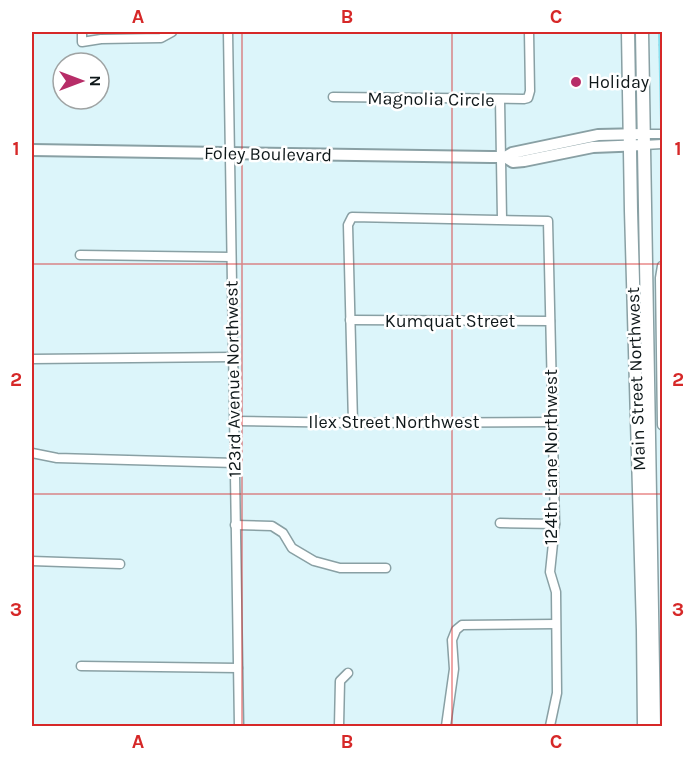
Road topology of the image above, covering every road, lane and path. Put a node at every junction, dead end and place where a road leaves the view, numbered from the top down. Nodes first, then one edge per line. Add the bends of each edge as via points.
1 (82, 32) edge
2 (172, 32) edge
3 (228, 32) edge
4 (529, 32) edge
5 (628, 32) edge
6 (642, 32) edge
7 (333, 97) dead end
8 (500, 100) junction
9 (663, 134) edge
10 (631, 139) junction
11 (644, 140) junction
12 (663, 144) edge
13 (32, 150) edge
14 (230, 153) junction
15 (503, 157) junction
16 (502, 219) junction
17 (80, 255) dead end
18 (231, 257) junction
19 (663, 266) edge
20 (350, 320) junction
21 (550, 321) junction
22 (232, 357) junction
23 (32, 359) edge
24 (234, 421) junction
25 (553, 422) junction
26 (353, 423) junction
27 (663, 425) edge
28 (32, 453) edge
29 (235, 463) junction
30 (500, 522) dead end
31 (555, 524) junction
32 (235, 525) junction
33 (32, 561) edge
34 (120, 564) dead end
35 (386, 568) dead end
36 (555, 624) junction
37 (81, 666) dead end
38 (238, 668) junction
39 (348, 673) dead end
40 (239, 726) edge
41 (339, 726) edge
42 (446, 726) edge
43 (550, 726) edge
44 (644, 726) edge
45 (654, 726) edge

1 - 2 street via 82,42 161,39
3 - 14 street, 123rd Avenue Northwest
4 - 8 street, Magnolia Circle via 528,98
5 - 10 main road, Main Street Northwest
6 - 11 main road, Main Street Northwest
7 - 8 street, Magnolia Circle
8 - 15 street
9 - 11 street
10 - 11 street, Foley Boulevard
10 - 15 street, Foley Boulevard via 598,135
10 - 44 main road, Main Street Northwest
11 - 12 street
11 - 45 main road, Main Street Northwest
13 - 14 street, Foley Boulevard
14 - 15 street, Foley Boulevard
14 - 18 street, 123rd Avenue Northwest
15 - 16 street
16 - 20 street via 352,217 348,225
16 - 21 street, 124th Lane Northwest via 548,221
17 - 18 street
18 - 22 street, 123rd Avenue Northwest
19 - 27 street
20 - 21 street, Kumquat Street
20 - 26 street
21 - 25 street, 124th Lane Northwest
22 - 23 street
22 - 24 street, 123rd Avenue Northwest
24 - 26 street, Ilex Street Northwest
24 - 29 street, 123rd Avenue Northwest
25 - 26 street, Ilex Street Northwest
25 - 31 street, 124th Lane Northwest
28 - 29 street via 57,458
29 - 32 street, 123rd Avenue Northwest
30 - 31 street
31 - 36 street, 124th Lane Northwest via 550,572 556,592
32 - 35 street via 272,526 283,533 292,548 314,561 340,568
32 - 38 street, 123rd Avenue Northwest
33 - 34 street
36 - 42 street via 462,626 456,630
36 - 43 street, 124th Lane Northwest via 557,693
37 - 38 street
38 - 40 street, 123rd Avenue Northwest
39 - 41 street via 340,681

